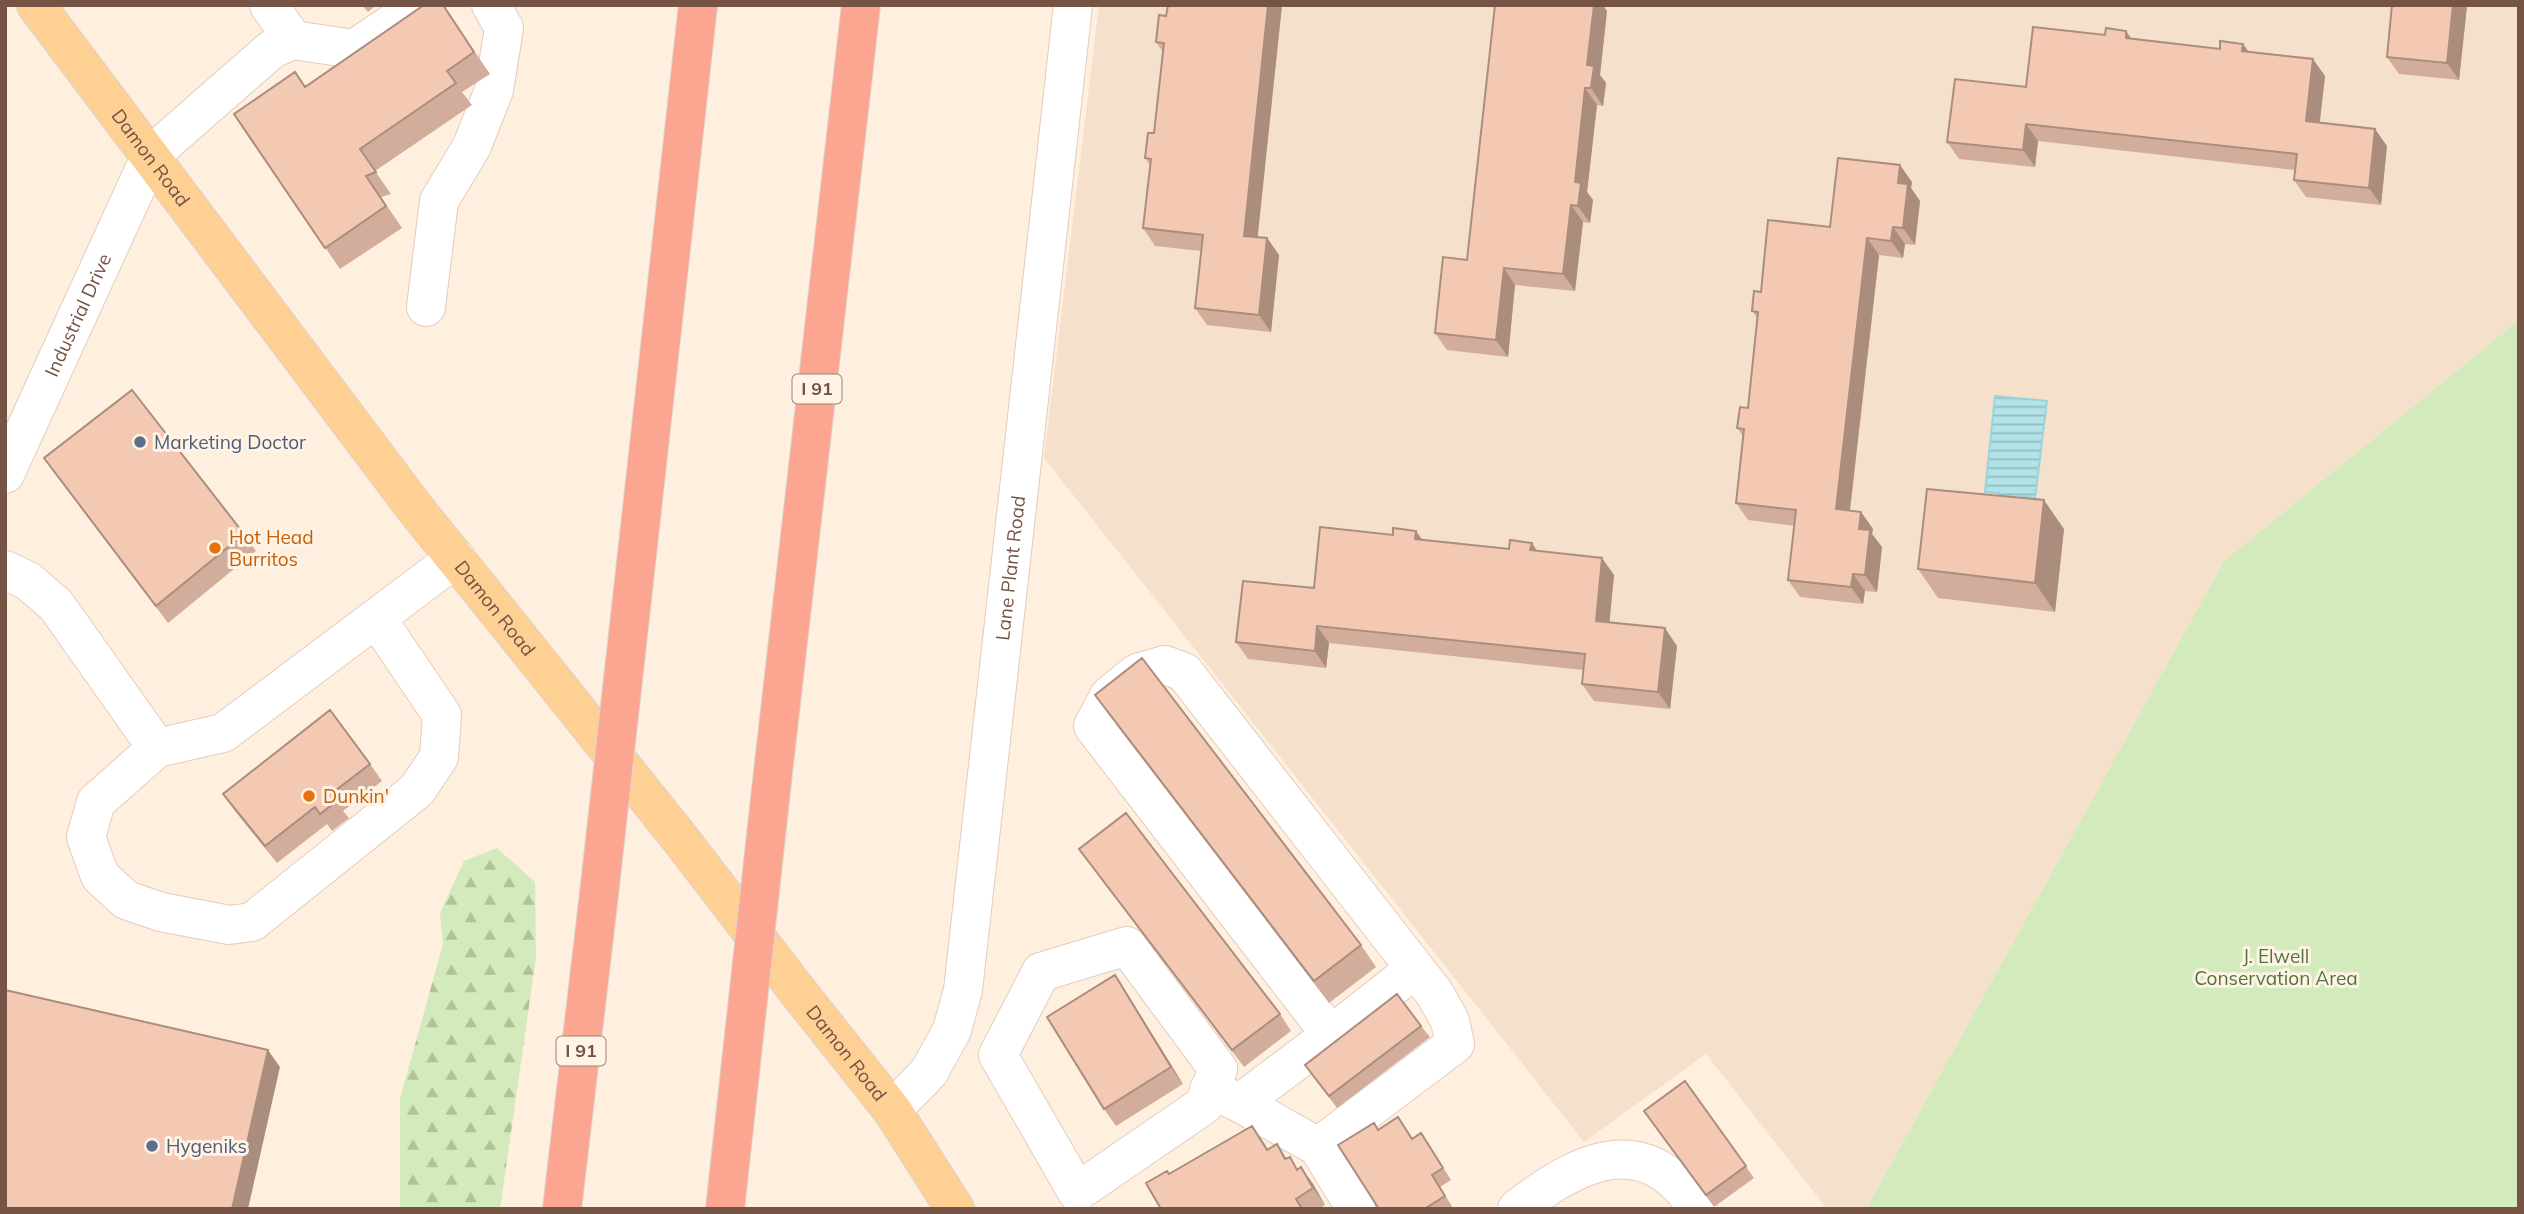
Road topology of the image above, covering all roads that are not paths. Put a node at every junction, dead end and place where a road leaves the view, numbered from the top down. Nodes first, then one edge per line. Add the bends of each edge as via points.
1 (36, 5) edge
2 (269, 5) edge
3 (420, 5) edge
4 (491, 5) edge
5 (698, 5) edge
6 (861, 5) edge
7 (1073, 5) edge
8 (293, 40) junction
9 (151, 155) junction
10 (426, 307) dead end
11 (5, 474) edge
12 (456, 558) junction
13 (5, 570) edge
14 (377, 619) junction
15 (157, 748) junction
16 (1415, 969) junction
17 (1331, 1035) junction
18 (1224, 1096) junction
19 (892, 1110) junction
20 (1318, 1147) junction
21 (1072, 1203) edge
22 (562, 1209) edge
23 (725, 1209) edge
24 (955, 1209) edge
25 (1356, 1209) edge
26 (1517, 1209) edge
27 (1698, 1209) edge

1 - 9 main road, Damon Road
2 - 8 street
3 - 8 street via 354,49
4 - 10 street via 504,28 494,90 472,146 439,201
5 - 22 highway, I 91, bridge
6 - 23 highway, I 91, bridge
7 - 19 street, Lane Plant Road via 963,990 951,1030 929,1072
8 - 9 street via 272,49
9 - 11 street, Industrial Drive
9 - 12 main road, Damon Road
12 - 14 street
12 - 19 main road, Damon Road
13 - 15 street via 28,581 56,605
14 - 15 street via 222,733
14 - 15 street via 442,715 439,757 417,790 251,922 229,925 161,912 126,900 100,876 86,837 96,802
16 - 17 street
16 - 17 street via 1184,672 1165,665 1137,673 1109,696 1093,726
16 - 20 street via 1450,1021 1455,1044
17 - 18 street
18 - 20 street
18 - 21 street via 1204,1105
18 - 21 street via 1218,1069 1127,946 1041,972 998,1055
19 - 24 main road, Damon Road
20 - 25 street
26 - 27 street via 1547,1185 1590,1163 1622,1159 1652,1164 1688,1194

